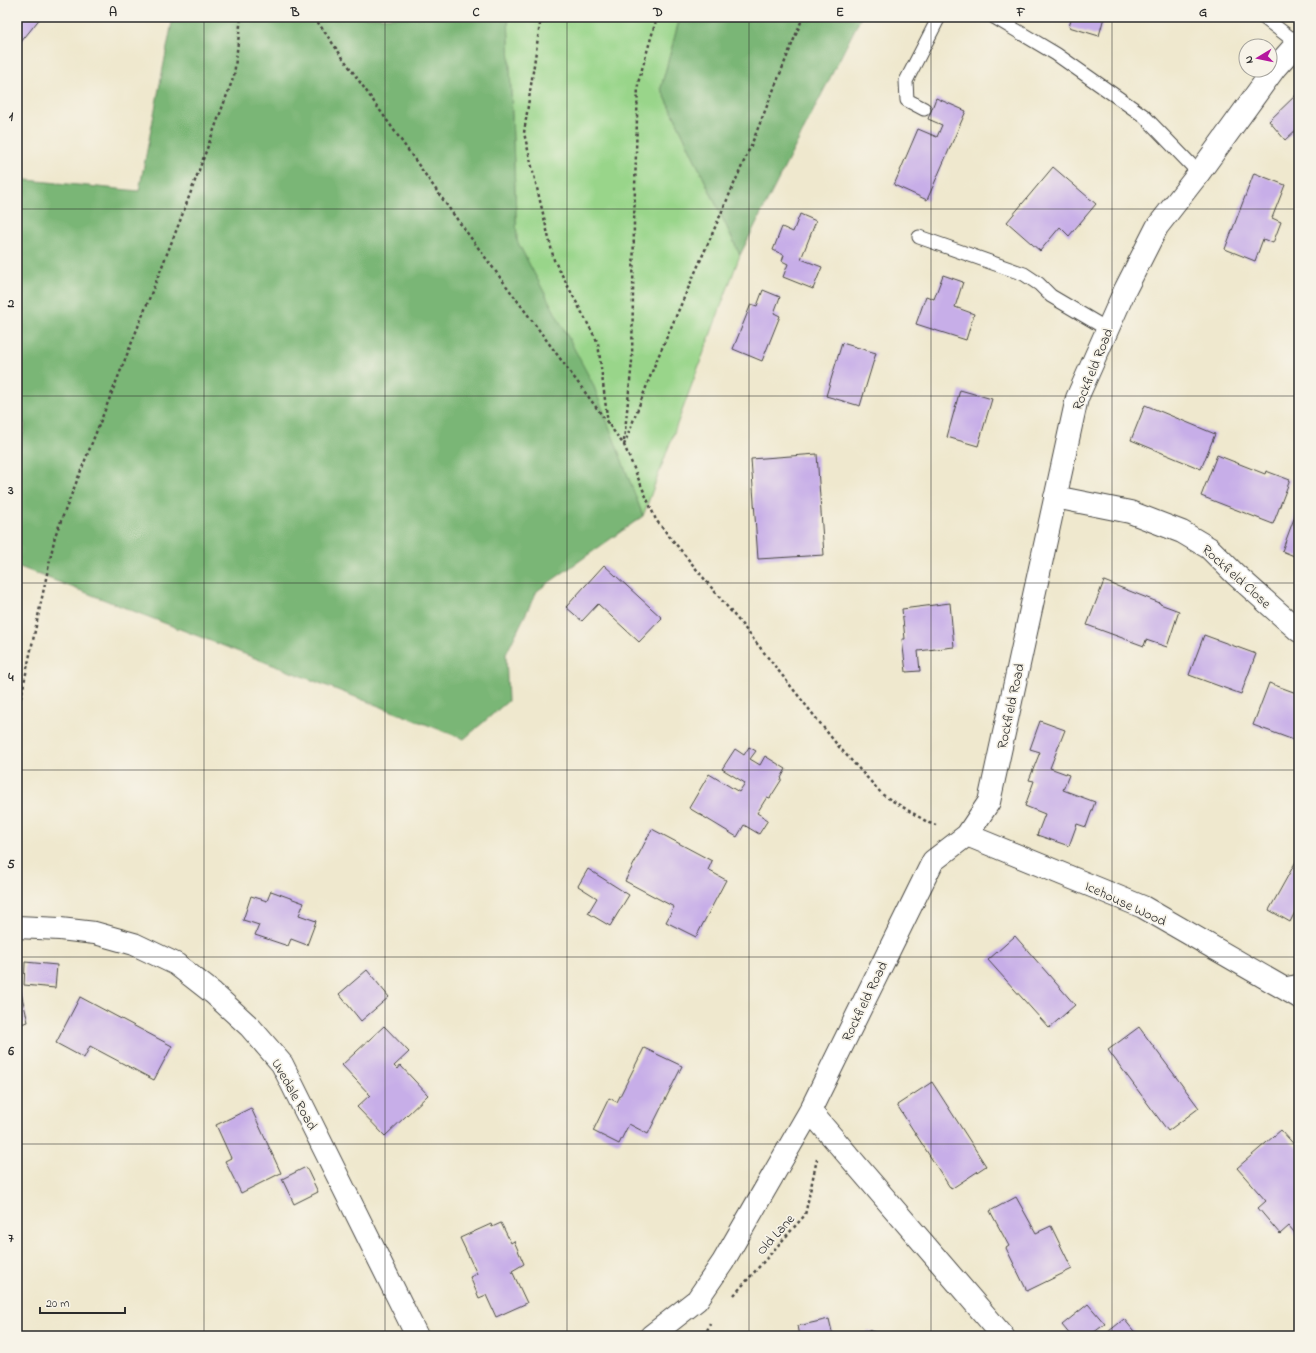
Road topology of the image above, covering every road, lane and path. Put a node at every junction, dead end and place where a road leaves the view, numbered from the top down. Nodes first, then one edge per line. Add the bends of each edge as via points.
1 (241, 17) edge
2 (314, 17) edge
3 (541, 17) edge
4 (657, 17) edge
5 (803, 17) edge
6 (939, 17) edge
7 (994, 17) edge
8 (1263, 17) edge
9 (1298, 42) edge
10 (924, 109) dead end
11 (1199, 173) junction
12 (919, 237) dead end
13 (1107, 330) junction
14 (608, 425) junction
15 (624, 445) junction
16 (1055, 497) junction
17 (1299, 631) edge
18 (17, 716) edge
19 (967, 835) junction
20 (17, 927) edge
21 (1289, 983) edge
22 (1299, 997) edge
23 (817, 1119) junction
24 (732, 1297) dead end
25 (711, 1321) dead end
26 (417, 1336) edge
27 (651, 1336) edge
28 (705, 1336) edge
29 (1003, 1336) edge

1 - 18 path via 234,76 180,221 55,536
2 - 14 path via 451,211
3 - 14 path via 524,133 554,260 598,343
4 - 15 path via 638,83 632,361
5 - 15 path via 752,143 655,364
6 - 10 lane via 906,81 906,100
7 - 11 lane via 1056,54 1144,116
8 - 9 lane
9 - 11 street, Rockfield Road via 1275,68
11 - 13 street, Rockfield Road via 1158,227
12 - 13 lane via 1024,274 1051,296
13 - 16 street, Rockfield Road via 1077,398
14 - 15 path
15 - 19 path via 656,520 839,746 883,795 929,823
16 - 17 street, Rockfield Close via 1130,512 1182,532 1209,548
16 - 19 street, Rockfield Road via 989,802
19 - 21 street, Icehouse Wood via 1143,907
19 - 23 street, Rockfield Road via 933,861
20 - 26 street, Uvedale Road via 95,933 134,944 176,964 213,992 250,1027 282,1064
21 - 22 street, Icehouse Wood
23 - 24 path, Old Lane via 805,1215
23 - 27 street, Rockfield Road via 697,1300
23 - 29 street
25 - 28 path

